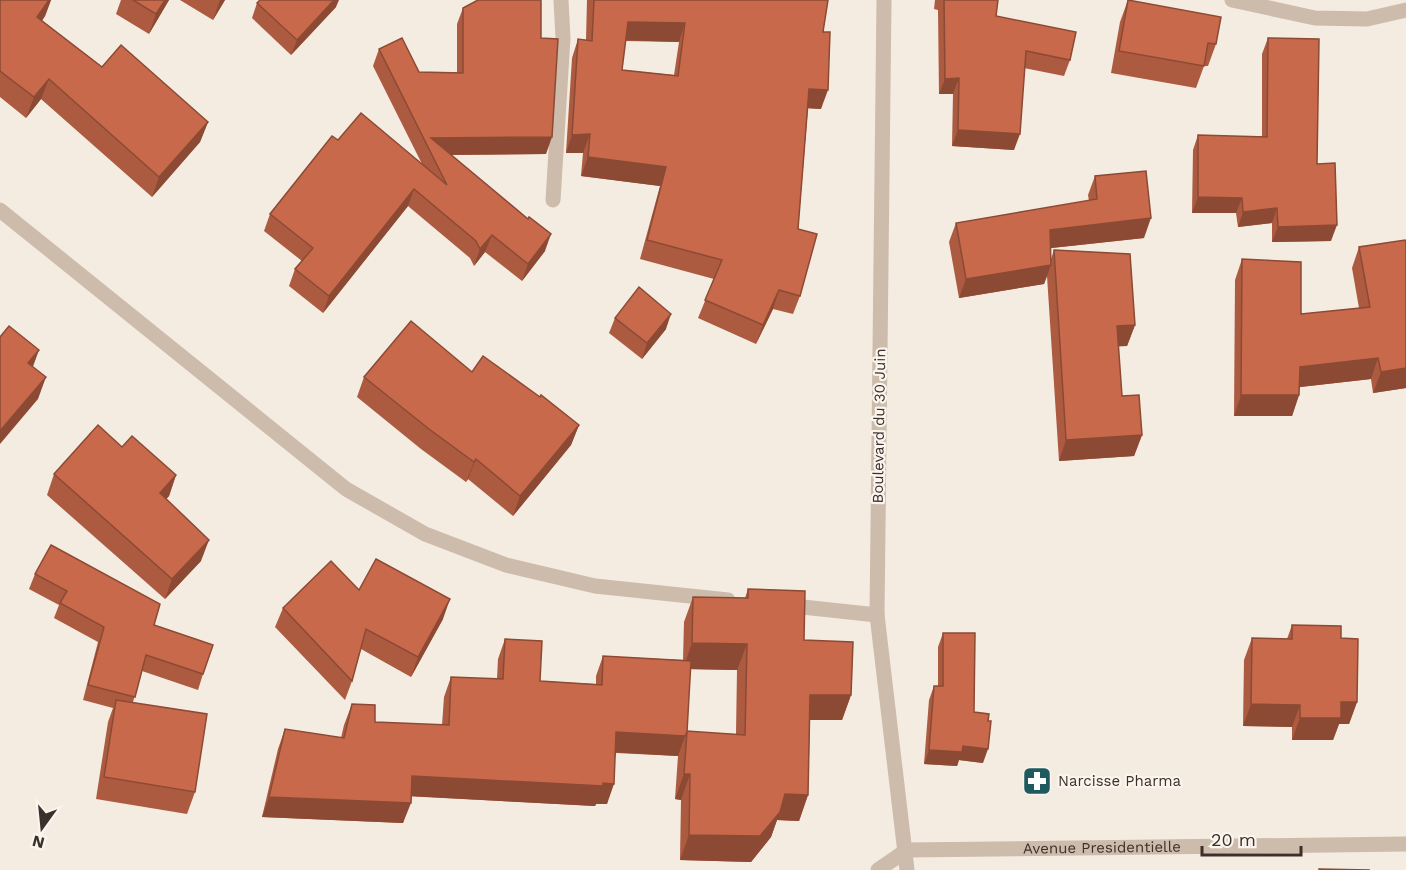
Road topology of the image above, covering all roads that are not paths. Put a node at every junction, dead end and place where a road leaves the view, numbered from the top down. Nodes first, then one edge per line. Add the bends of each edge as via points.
1 (561, 0) edge
2 (884, 0) edge
3 (1232, 0) edge
4 (1406, 10) edge
5 (553, 200) dead end
6 (0, 210) edge
7 (747, 602) edge
8 (771, 604) edge
9 (877, 615) junction
10 (1406, 844) edge
11 (907, 850) junction
12 (878, 870) edge
13 (907, 870) edge

1 - 5 street via 563,38
2 - 9 street, Boulevard du 30 Juin
3 - 4 street via 1315,18 1367,19
6 - 7 street via 346,489 425,534 506,565 595,585
8 - 9 street
9 - 11 street, Boulevard du 30 Juin
10 - 11 street, Avenue Presidentielle
11 - 12 street
11 - 13 street, Boulevard du 30 Juin

